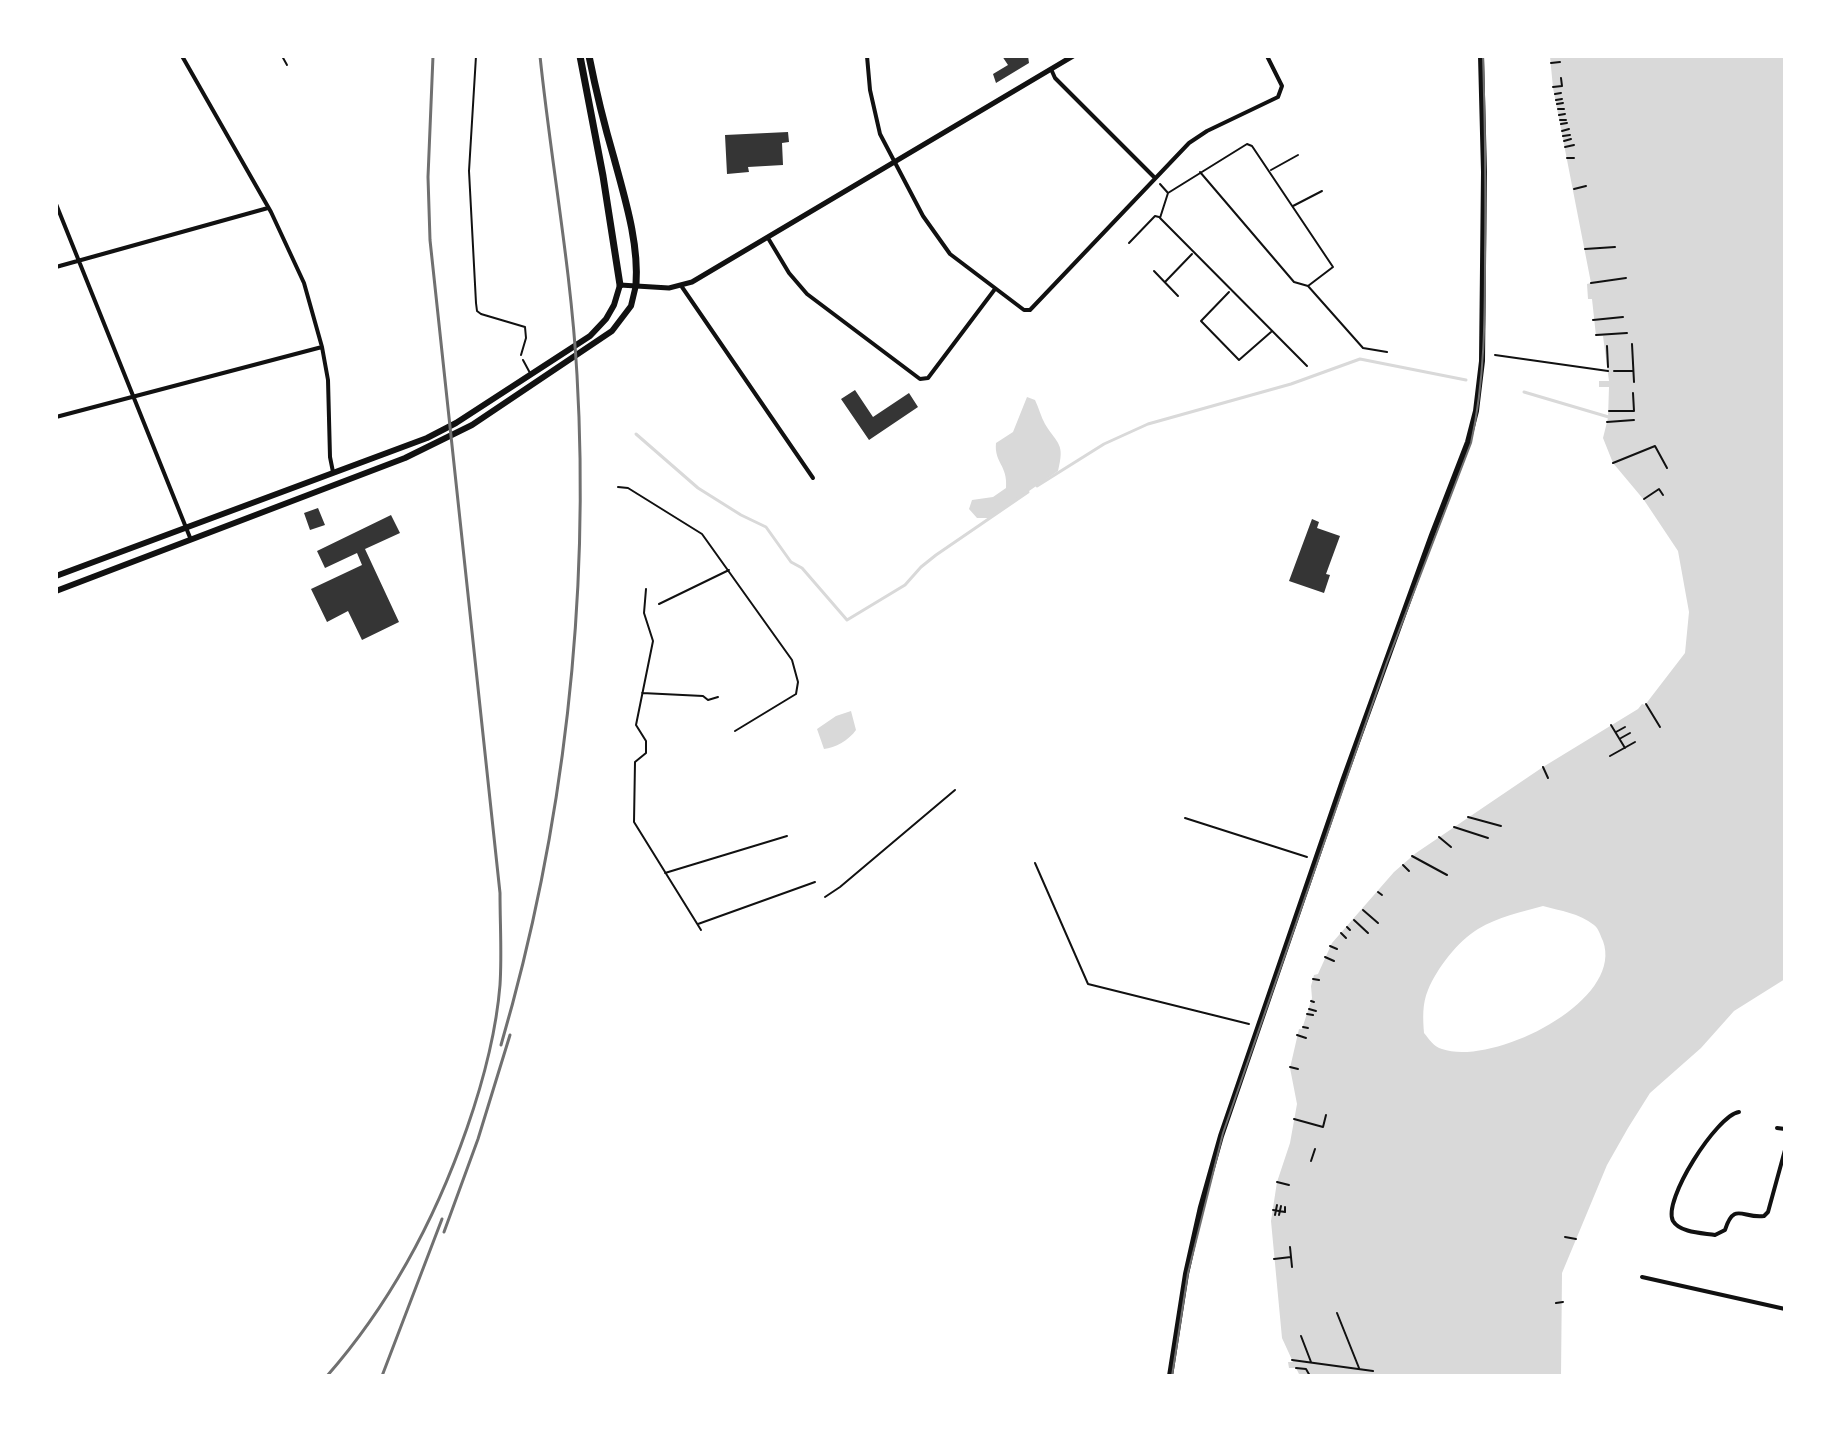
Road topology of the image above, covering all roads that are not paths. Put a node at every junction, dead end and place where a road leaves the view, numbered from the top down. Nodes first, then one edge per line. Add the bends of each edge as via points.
1 (182, 56) edge
2 (282, 56) edge
3 (580, 56) edge
4 (589, 56) edge
5 (867, 56) edge
6 (1073, 56) edge
7 (1267, 56) edge
8 (1481, 56) edge
9 (287, 65) dead end
10 (1051, 69) junction
11 (893, 163) junction
12 (1154, 177) junction
13 (56, 204) edge
14 (268, 208) junction
15 (768, 238) junction
16 (79, 262) junction
17 (56, 267) edge
18 (620, 285) junction
19 (636, 285) junction
20 (682, 287) junction
21 (995, 289) junction
22 (322, 347) junction
23 (1495, 355) dead end
24 (523, 360) road end
25 (1608, 371) road end
26 (531, 374) junction
27 (134, 397) junction
28 (56, 417) edge
29 (333, 472) junction
30 (813, 478) dead end
31 (185, 527) junction
32 (191, 540) junction
33 (56, 576) edge
34 (56, 591) edge
35 (955, 790) dead end
36 (825, 897) dead end
37 (1739, 1112) dead end
38 (1777, 1128) dead end
39 (1785, 1129) edge
40 (1785, 1150) edge
41 (1642, 1277) dead end
42 (1785, 1309) edge
43 (1170, 1376) edge

1 - 14 street
2 - 9 lane
3 - 18 highway
4 - 19 highway via 625,200
5 - 11 street via 875,118
6 - 10 street
7 - 12 street via 1282,86 1278,97 1197,137
8 - 43 main road via 1482,361 1473,422 1221,1136 1189,1258
10 - 11 street
10 - 12 street
11 - 15 street
11 - 21 street via 943,246
12 - 21 street via 1030,310
13 - 16 street
14 - 16 street
14 - 22 street via 304,283
15 - 20 street
15 - 21 street via 807,294 920,379 928,378
16 - 17 street
16 - 27 street
18 - 19 street
18 - 26 main road via 596,331
19 - 20 street
19 - 32 main road via 631,306 612,331 472,425 405,458
20 - 30 street
22 - 27 street
22 - 29 street
23 - 25 lane
24 - 26 lane
26 - 29 main road via 427,438
27 - 28 street
27 - 31 street
29 - 31 main road
31 - 32 street
31 - 33 main road
32 - 34 main road
35 - 36 lane
37 - 40 street via 1726,1117 1693,1161 1672,1207 1677,1226 1715,1235 1725,1230 1734,1213 1764,1216
38 - 39 street
41 - 42 street

